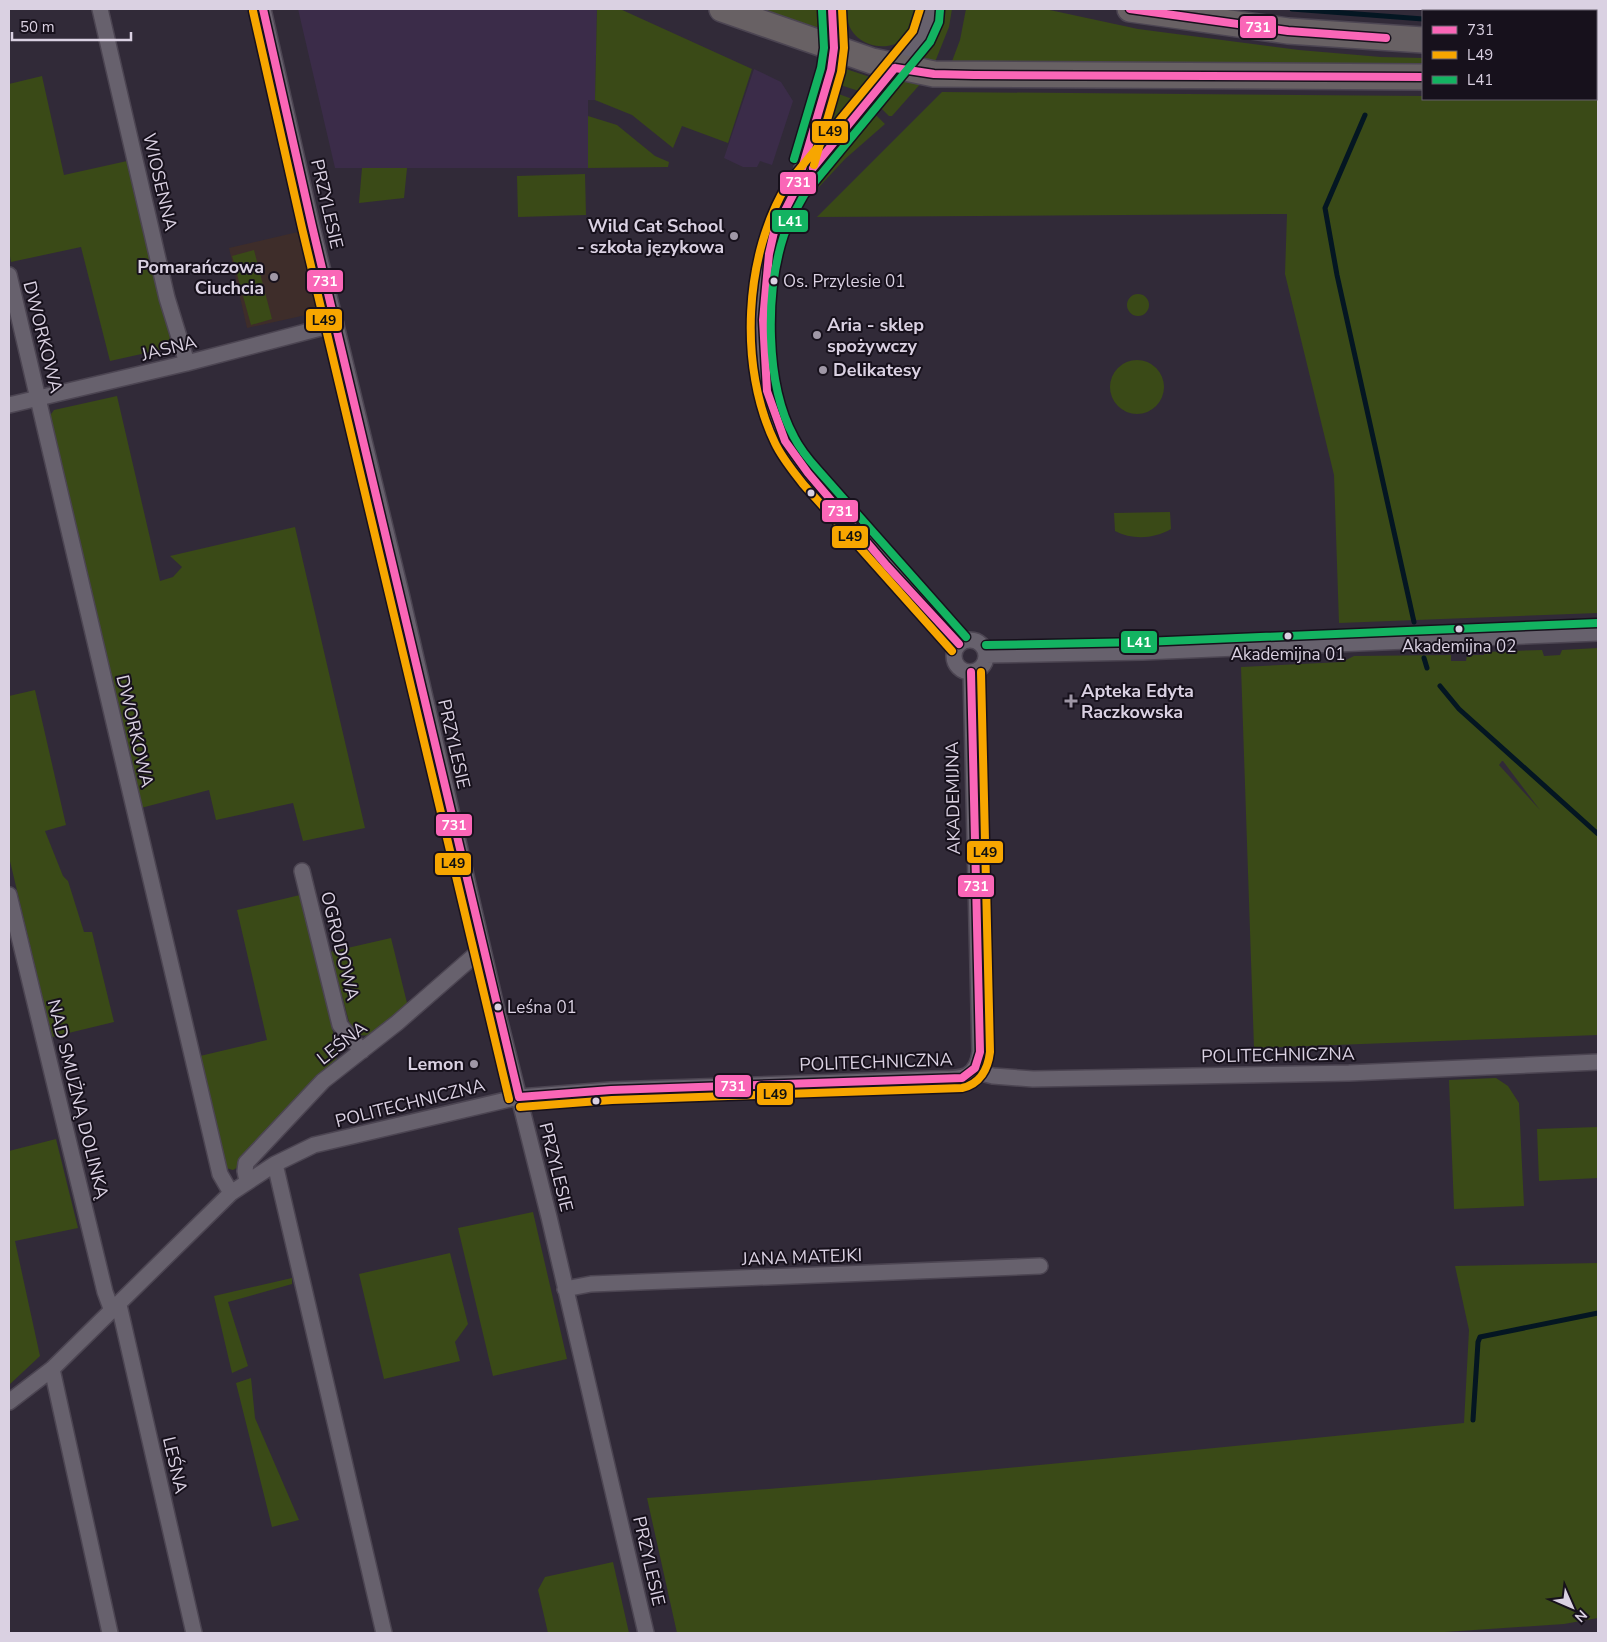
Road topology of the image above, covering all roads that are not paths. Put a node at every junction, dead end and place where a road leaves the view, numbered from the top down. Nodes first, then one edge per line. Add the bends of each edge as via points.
1 (100, 9) edge
2 (263, 9) edge
3 (722, 9) edge
4 (832, 9) edge
5 (930, 9) edge
6 (1130, 9) edge
7 (1422, 40) edge
8 (834, 48) junction
9 (896, 68) junction
10 (1422, 77) edge
11 (796, 189) junction
12 (9, 275) edge
13 (336, 324) junction
14 (187, 363) junction
15 (38, 399) junction
16 (9, 405) edge
17 (1598, 634) edge
18 (958, 644) junction
19 (986, 655) junction
20 (970, 672) junction
21 (302, 871) dead end
22 (9, 895) edge
23 (484, 950) junction
24 (362, 1051) junction
25 (1598, 1062) edge
26 (973, 1071) junction
27 (520, 1097) junction
28 (275, 1164) junction
29 (247, 1181) junction
30 (231, 1193) junction
31 (1040, 1266) dead end
32 (565, 1290) junction
33 (116, 1308) junction
34 (52, 1369) junction
35 (9, 1402) edge
36 (110, 1633) edge
37 (194, 1633) edge
38 (384, 1633) edge
39 (646, 1633) edge

1 - 14 street, WIOSENNA via 167,298
2 - 13 street, PRZYLESIE
3 - 8 main road
4 - 8 street
5 - 9 street via 922,36
6 - 7 main road via 1288,31
8 - 9 main road
8 - 11 street via 831,70
9 - 10 main road via 934,74 974,75
9 - 11 street
11 - 18 street via 774,232 766,275 763,348 772,411 785,441 808,473
12 - 15 street, DWORKOWA
13 - 14 street, JASNA
13 - 23 street, PRZYLESIE
14 - 15 street, JASNA
15 - 16 street, JASNA
15 - 30 street, DWORKOWA via 217,1164
17 - 19 street
18 - 19 street via 968,640 976,642
18 - 20 street via 954,662 960,670
19 - 20 street via 982,667
20 - 26 street, AKADEMIJNA via 980,1052
21 - 24 street, OGRODOWA via 340,1025
22 - 33 street, NAD SMUŻNĄ DOLINKĄ via 105,1292
23 - 24 street, LEŚNA
23 - 27 street, PRZYLESIE
24 - 29 street, LEŚNA via 323,1081 246,1163
25 - 26 street, POLITECHNICZNA via 1349,1073 1042,1078 993,1076
26 - 27 street, POLITECHNICZNA via 962,1078 612,1090
27 - 28 street, POLITECHNICZNA via 314,1145
27 - 32 street, PRZYLESIE
28 - 29 street, POLITECHNICZNA
28 - 38 street
29 - 30 street, POLITECHNICZNA
30 - 33 street
31 - 32 street, JANA MATEJKI via 591,1284
32 - 39 street, PRZYLESIE
33 - 34 street
33 - 37 street, LEŚNA
34 - 35 street
34 - 36 street

